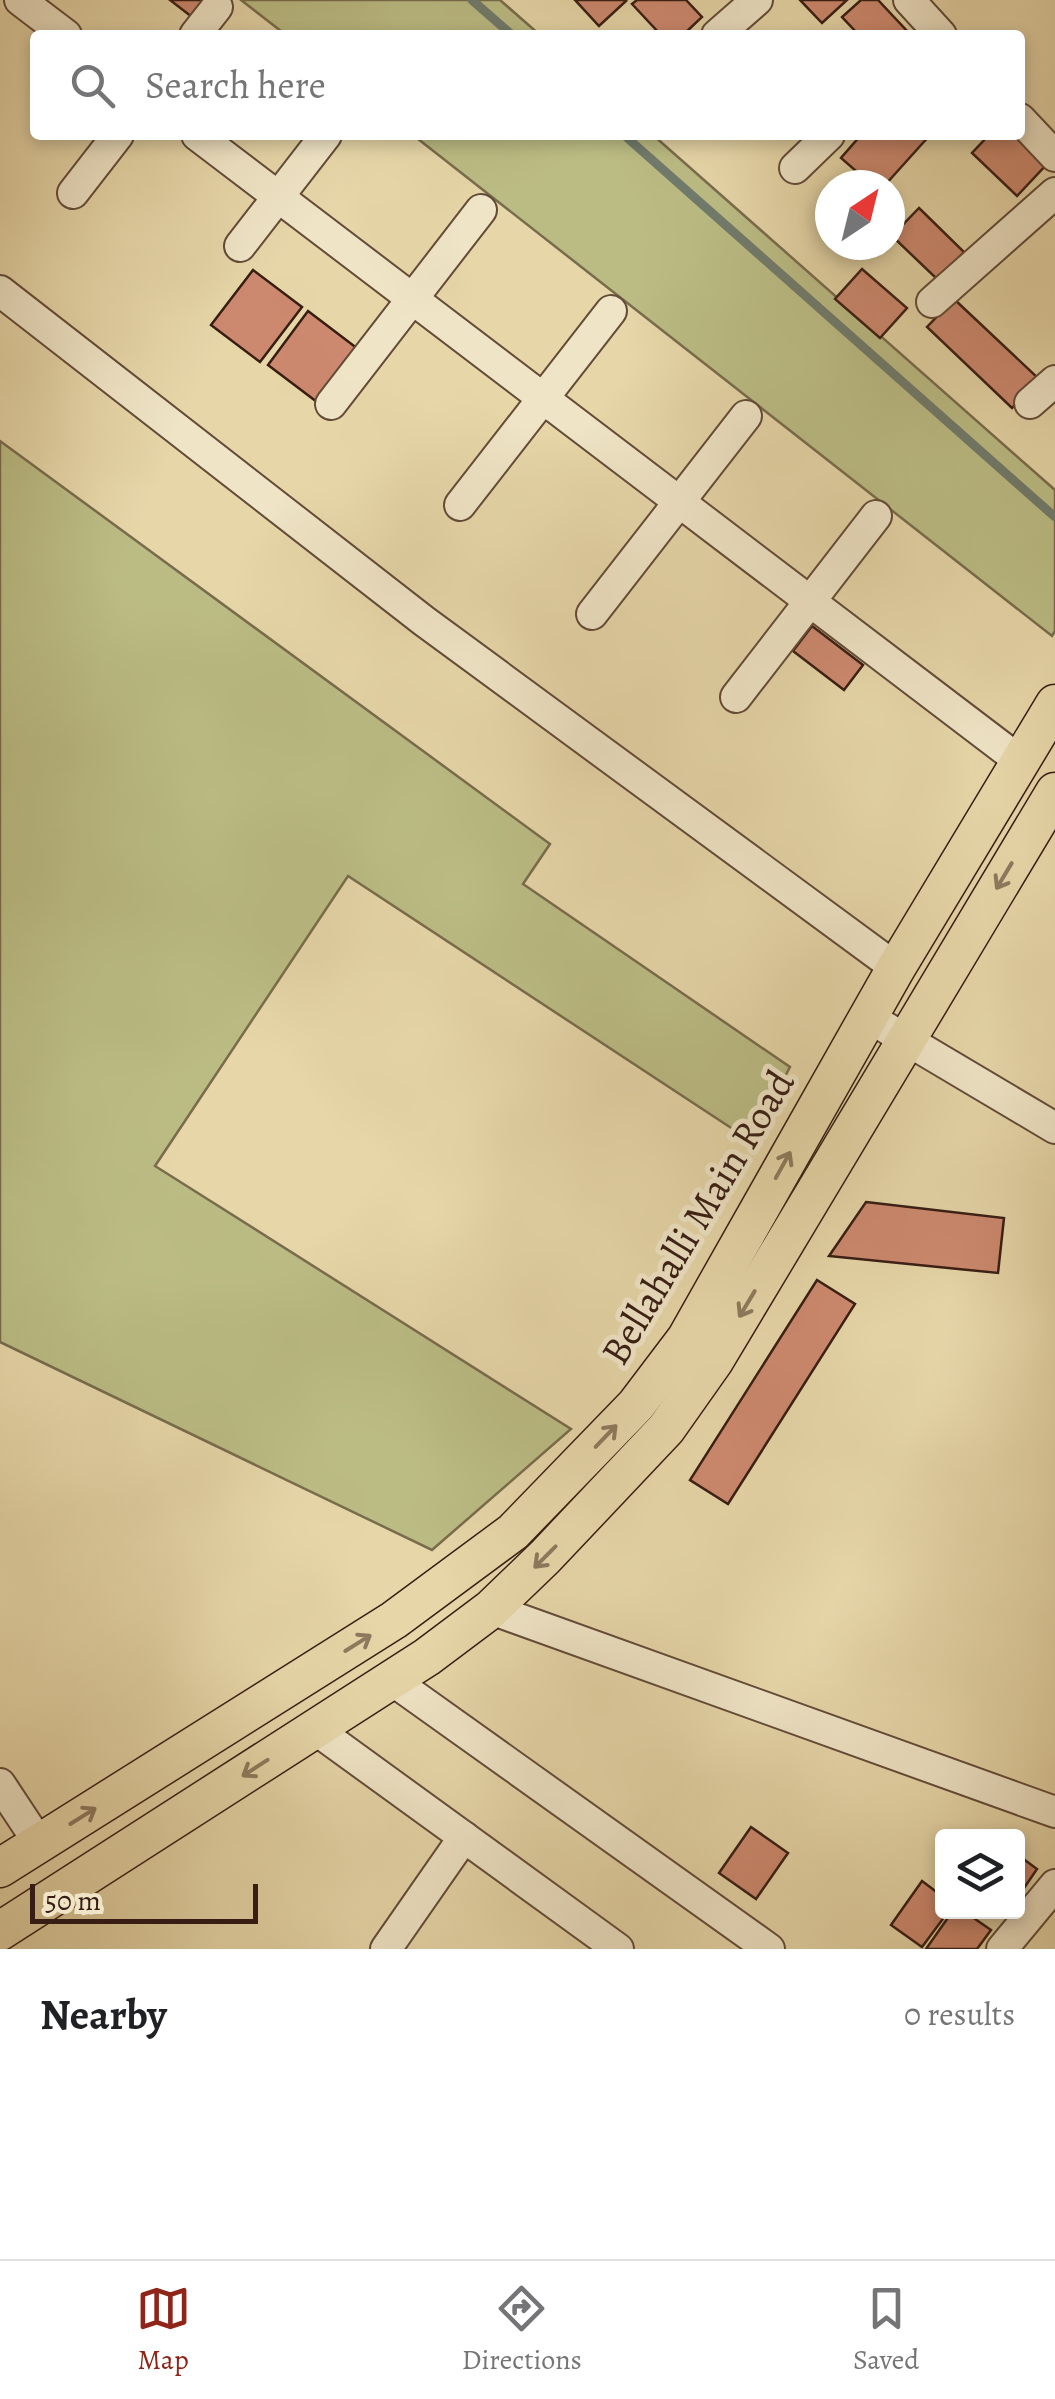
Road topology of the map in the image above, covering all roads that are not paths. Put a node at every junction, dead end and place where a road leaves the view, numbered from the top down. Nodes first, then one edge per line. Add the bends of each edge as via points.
1 (9, 0) edge
2 (20, 0) edge
3 (757, 0) edge
4 (909, 0) edge
5 (217, 7) dead end
6 (0, 12) edge
7 (59, 30) edge
8 (200, 30) edge
9 (723, 30) edge
10 (934, 30) edge
11 (1025, 123) edge
12 (114, 140) edge
13 (205, 140) edge
14 (322, 140) edge
15 (825, 140) edge
16 (1055, 156) edge
17 (796, 168) dead end
18 (1055, 192) edge
19 (73, 193) dead end
20 (278, 196) junction
21 (481, 210) dead end
22 (240, 246) dead end
23 (0, 291) edge
24 (412, 299) junction
25 (932, 302) dead end
26 (611, 311) dead end
27 (1055, 381) edge
28 (542, 398) junction
29 (1030, 403) dead end
30 (331, 404) dead end
31 (746, 416) dead end
32 (679, 502) junction
33 (460, 505) dead end
34 (876, 516) dead end
35 (809, 602) junction
36 (592, 614) dead end
37 (736, 696) dead end
38 (1055, 704) edge
39 (1020, 762) junction
40 (1055, 792) edge
41 (896, 968) junction
42 (868, 1016) junction
43 (905, 1039) junction
44 (1055, 1128) edge
45 (491, 1609) junction
46 (392, 1680) junction
47 (315, 1729) junction
48 (0, 1784) edge
49 (1055, 1812) edge
50 (464, 1838) junction
51 (39, 1844) junction
52 (0, 1868) edge
53 (1055, 1885) edge
54 (0, 1931) edge
55 (386, 1949) edge
56 (618, 1949) edge
57 (769, 1949) edge
58 (1002, 1949) edge

1 - 6 street
2 - 7 street
3 - 9 street
4 - 10 street
5 - 8 street
11 - 16 street
12 - 19 street
13 - 20 street
14 - 20 street
15 - 17 street
18 - 25 street
20 - 22 street
20 - 24 street
21 - 24 street
23 - 41 street via 424,621
24 - 28 street
24 - 30 street
26 - 28 street
27 - 29 street
28 - 32 street
28 - 33 street
31 - 32 street
32 - 35 street
32 - 36 street
34 - 35 street
35 - 37 street
35 - 39 street
38 - 39 main road, Bellahalli Main Road
39 - 41 main road, Bellahalli Main Road
40 -> 43 main road
41 - 42 main road, Bellahalli Main Road
42 - 43 street
51 -> 42 main road, Bellahalli Main Road via 394,1620 513,1532 636,1405 686,1339
43 - 44 street
43 -> 45 main road via 714,1361 666,1429
45 - 46 main road
45 - 49 street
46 - 47 main road
46 - 57 street
47 - 50 street
47 -> 54 main road
48 - 51 street
50 - 55 street
50 - 56 street
51 - 52 main road, Bellahalli Main Road
53 - 58 street

